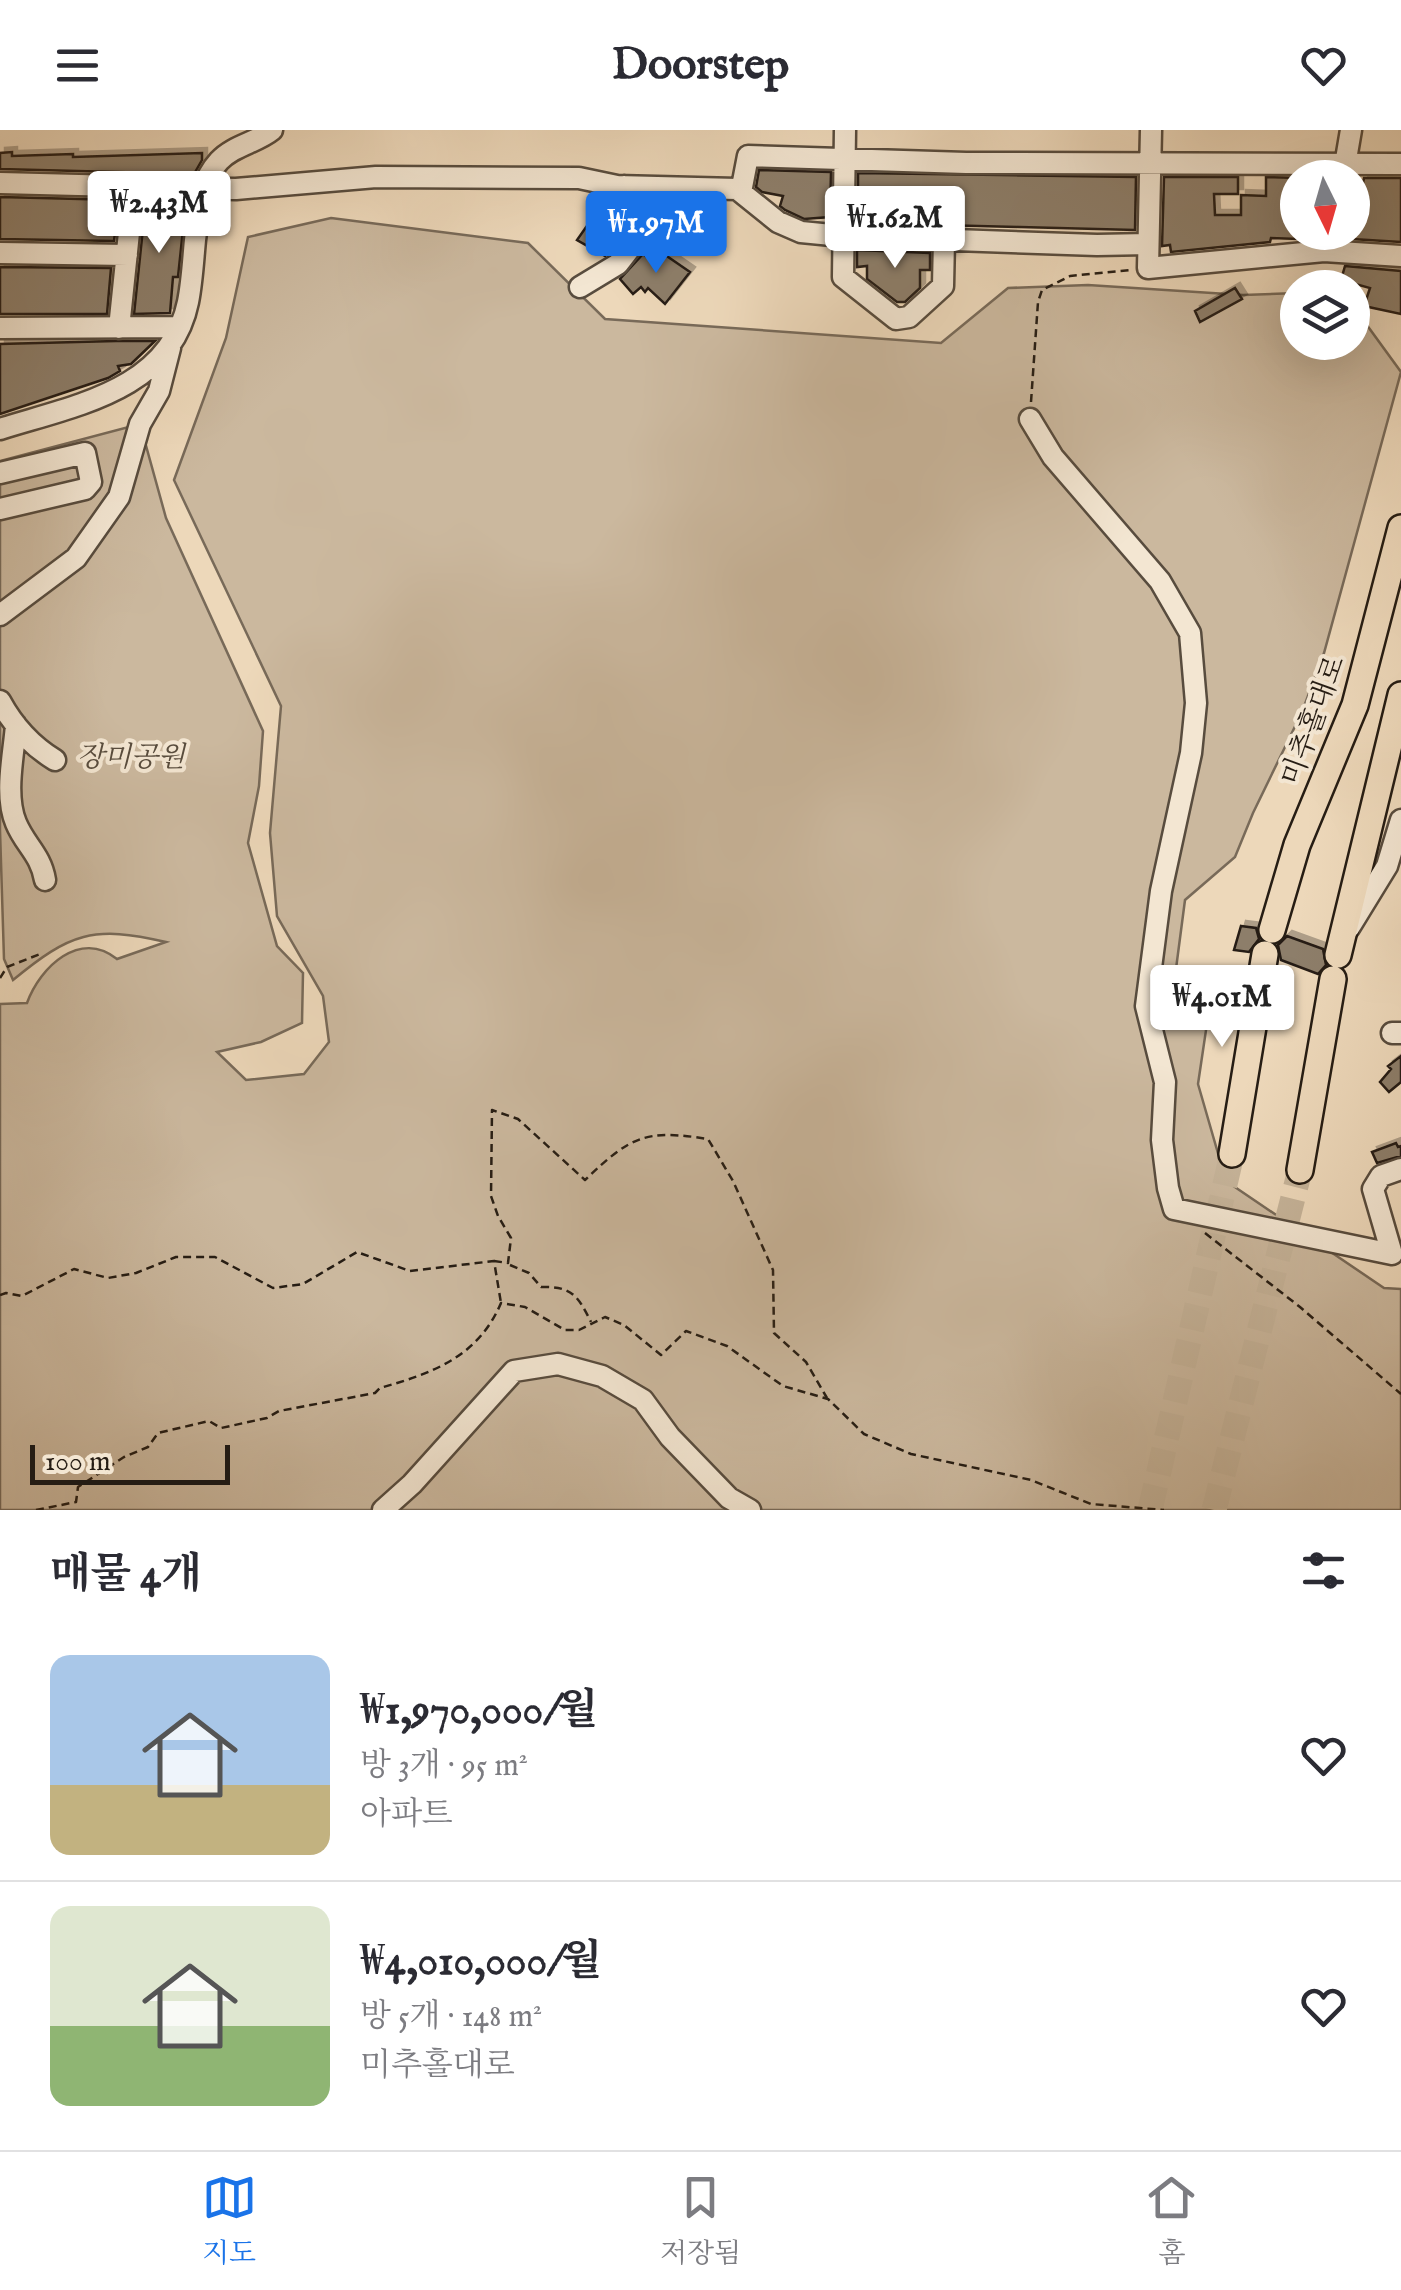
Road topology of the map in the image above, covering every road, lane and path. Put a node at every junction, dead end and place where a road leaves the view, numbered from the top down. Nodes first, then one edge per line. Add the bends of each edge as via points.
1 (272, 130) edge
2 (845, 130) edge
3 (1152, 130) edge
4 (1351, 130) edge
5 (843, 159) junction
6 (1346, 160) edge
7 (1148, 163) junction
8 (1401, 164) edge
9 (1280, 168) edge
10 (1370, 168) edge
11 (0, 183) edge
12 (134, 185) junction
13 (202, 186) junction
14 (624, 186) junction
15 (737, 189) junction
16 (842, 236) junction
17 (944, 240) junction
18 (1148, 244) junction
19 (1280, 249) edge
20 (1370, 250) edge
21 (0, 253) edge
22 (127, 255) junction
23 (1401, 256) edge
24 (1148, 268) junction
25 (580, 287) dead end
26 (0, 328) edge
27 (120, 328) junction
28 (175, 332) junction
29 (1030, 419) joint
30 (0, 428) edge
31 (130, 459) junction
32 (91, 468) junction
33 (0, 473) edge
34 (0, 510) edge
35 (1401, 528) edge
36 (0, 615) edge
37 (1401, 695) edge
38 (0, 701) edge
39 (16, 724) junction
40 (55, 760) dead end
41 (1401, 820) edge
42 (45, 880) dead end
43 (40, 954) dead end
44 (1337, 959) junction
45 (0, 978) edge
46 (1232, 1154) tunnel mouth
47 (1401, 1168) edge
48 (1300, 1170) tunnel mouth
49 (1206, 1234) dead end
50 (494, 1261) junction
51 (508, 1263) junction
52 (0, 1295) edge
53 (500, 1303) junction
54 (592, 1323) junction
55 (1401, 1394) edge
56 (828, 1399) junction
57 (36, 1510) edge
58 (382, 1510) edge
59 (750, 1510) edge
60 (1164, 1510) edge

1 - 13 street via 233,150
2 - 5 street
3 - 7 street
4 - 6 street
5 - 7 street
5 - 15 street via 748,156
5 - 16 street
7 - 9 street
7 - 18 street
8 - 10 street
11 - 12 street
12 - 13 street
12 - 22 street
13 - 14 street via 413,177 579,178
13 - 28 street via 188,303
14 - 15 street
14 - 25 street via 636,201 666,215 660,231 638,238 618,264
15 - 16 street via 778,222
16 - 17 street
16 - 17 street via 843,277 896,319 909,317 943,286
17 - 18 street
18 - 24 street
19 - 24 street
20 - 23 street
21 - 22 street
22 - 27 street
24 - 29 path via 1070,276 1042,290
26 - 27 street
27 - 28 street
28 - 30 street via 127,386
28 - 31 street
29 - 47 street via 1053,456 1160,582 1190,634 1196,703 1191,753 1161,890 1146,1006 1165,1082 1162,1140 1174,1209 1392,1254 1373,1190 1382,1176
31 - 32 street
31 - 36 street via 119,497 76,558
32 - 33 street via 86,452
32 - 34 street via 85,489
35 - 46 main road, 미추홀대로 via 1355,704 1297,845 1269,942
37 - 44 main road
38 - 39 street
39 - 40 street
39 - 42 street via 14,812 42,861
41 - 44 street via 1387,866
43 - 45 path via 8,967
44 - 48 main road
49 - 55 path
50 - 51 path
50 - 52 path via 410,1271 357,1252 302,1284 273,1288 215,1257 176,1257 108,1278 74,1269 22,1296
50 - 53 path
51 - 54 path via 542,1287 561,1286 580,1299
51 - 56 path via 511,1238 491,1196 492,1110 518,1119 586,1180 619,1147 664,1132 708,1139 773,1270 774,1333 806,1362
53 - 54 path via 525,1307 565,1330
53 - 57 path via 479,1342 431,1373 268,1418 158,1432 148,1447 78,1488 76,1502
54 - 56 path via 605,1317 624,1325 661,1355 686,1330 727,1346 783,1386
56 - 60 path via 864,1434 911,1454 1031,1480 1092,1504
58 - 59 street via 514,1371 558,1364 602,1376 643,1400 670,1437

